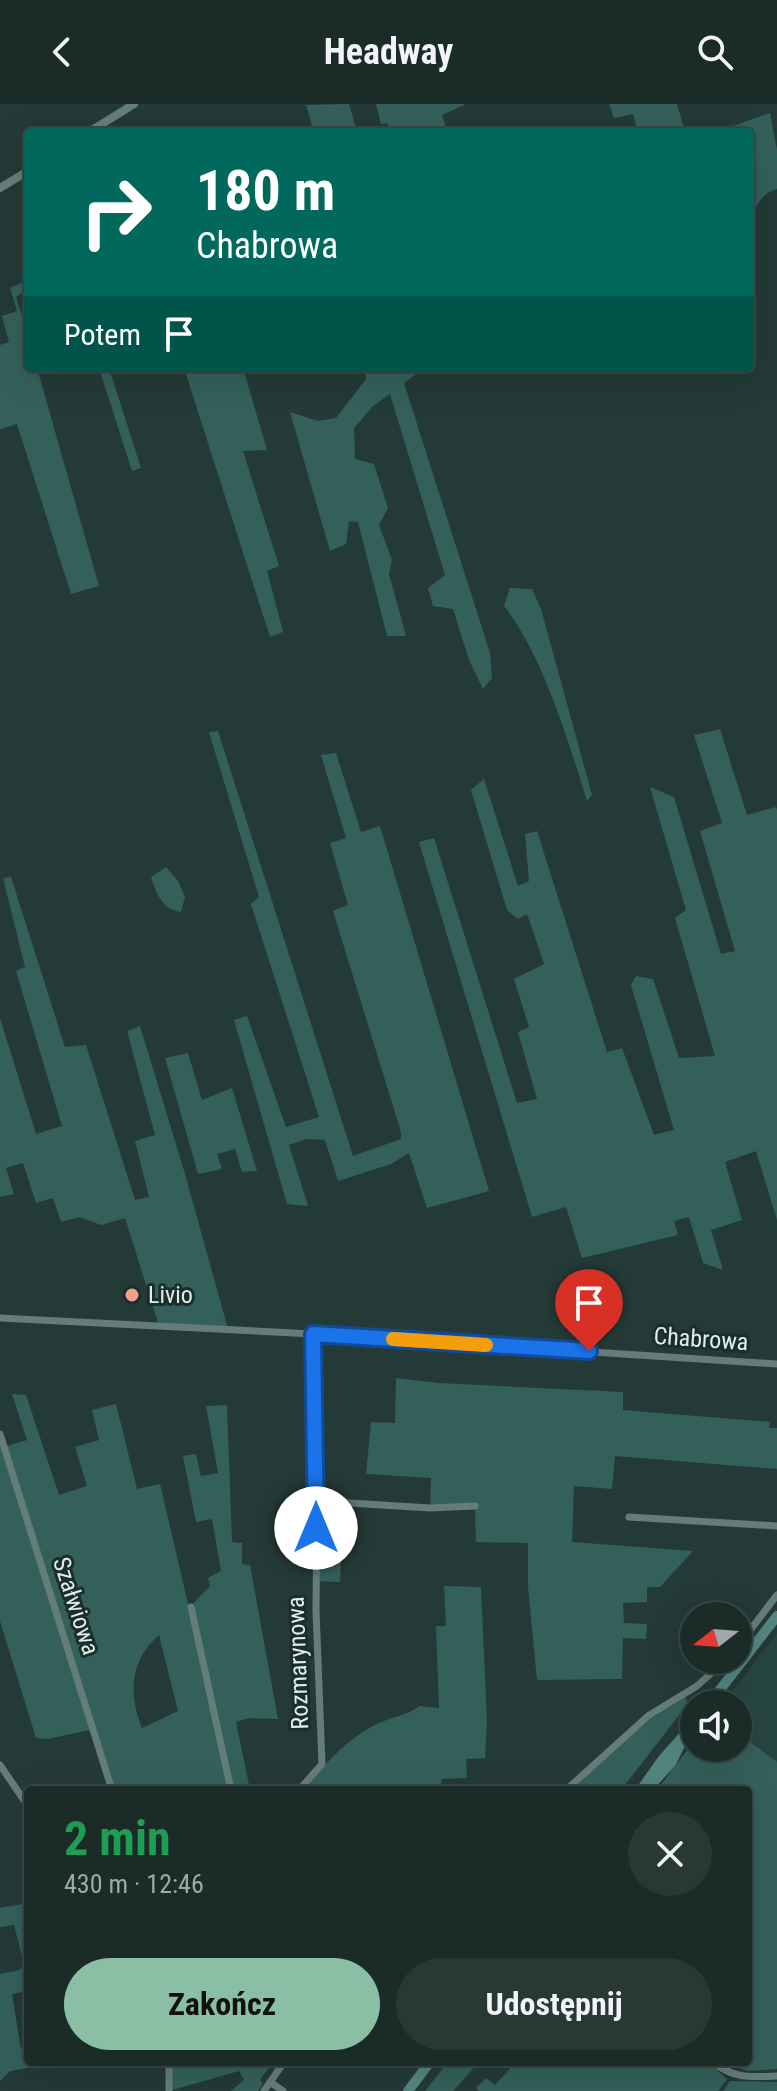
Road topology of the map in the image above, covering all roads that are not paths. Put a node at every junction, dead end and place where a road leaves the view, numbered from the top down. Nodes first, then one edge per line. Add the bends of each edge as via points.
1 (134, 104) edge
2 (95, 128) edge
3 (24, 173) edge
4 (0, 188) edge
5 (0, 1318) edge
6 (313, 1334) junction
7 (777, 1364) edge
8 (0, 1434) edge
9 (317, 1501) junction
10 (475, 1506) dead end
11 (629, 1517) dead end
12 (777, 1526) edge
13 (777, 1595) edge
14 (191, 1607) dead end
15 (777, 1616) edge
16 (752, 1628) edge
17 (710, 1674) edge
18 (720, 1690) edge
19 (680, 1742) edge
20 (0, 1765) edge
21 (111, 1786) edge
22 (230, 1786) edge
23 (303, 1786) edge
24 (570, 1786) edge
25 (646, 1786) edge
26 (24, 1800) edge
27 (169, 2066) edge
28 (281, 2066) edge
29 (427, 2066) edge
30 (718, 2066) edge
31 (777, 2076) edge
32 (270, 2082) junction
33 (169, 2091) edge
34 (264, 2091) edge
35 (283, 2091) edge
36 (408, 2091) edge

1 - 2 street
3 - 4 street
5 - 6 street, Chabrowa
6 - 7 street, Chabrowa
6 - 9 street, Rozmarynowa
8 - 21 street, Szałwiowa
9 - 10 street
9 - 23 street, Rozmarynowa via 322,1764
11 - 12 street
13 - 16 street
14 - 22 street
15 - 18 main road
17 - 24 street via 648,1716
19 - 25 main road
20 - 26 street
27 - 33 street
28 - 32 street
29 - 36 main road
30 - 31 street via 737,2076
32 - 34 street
32 - 35 street

